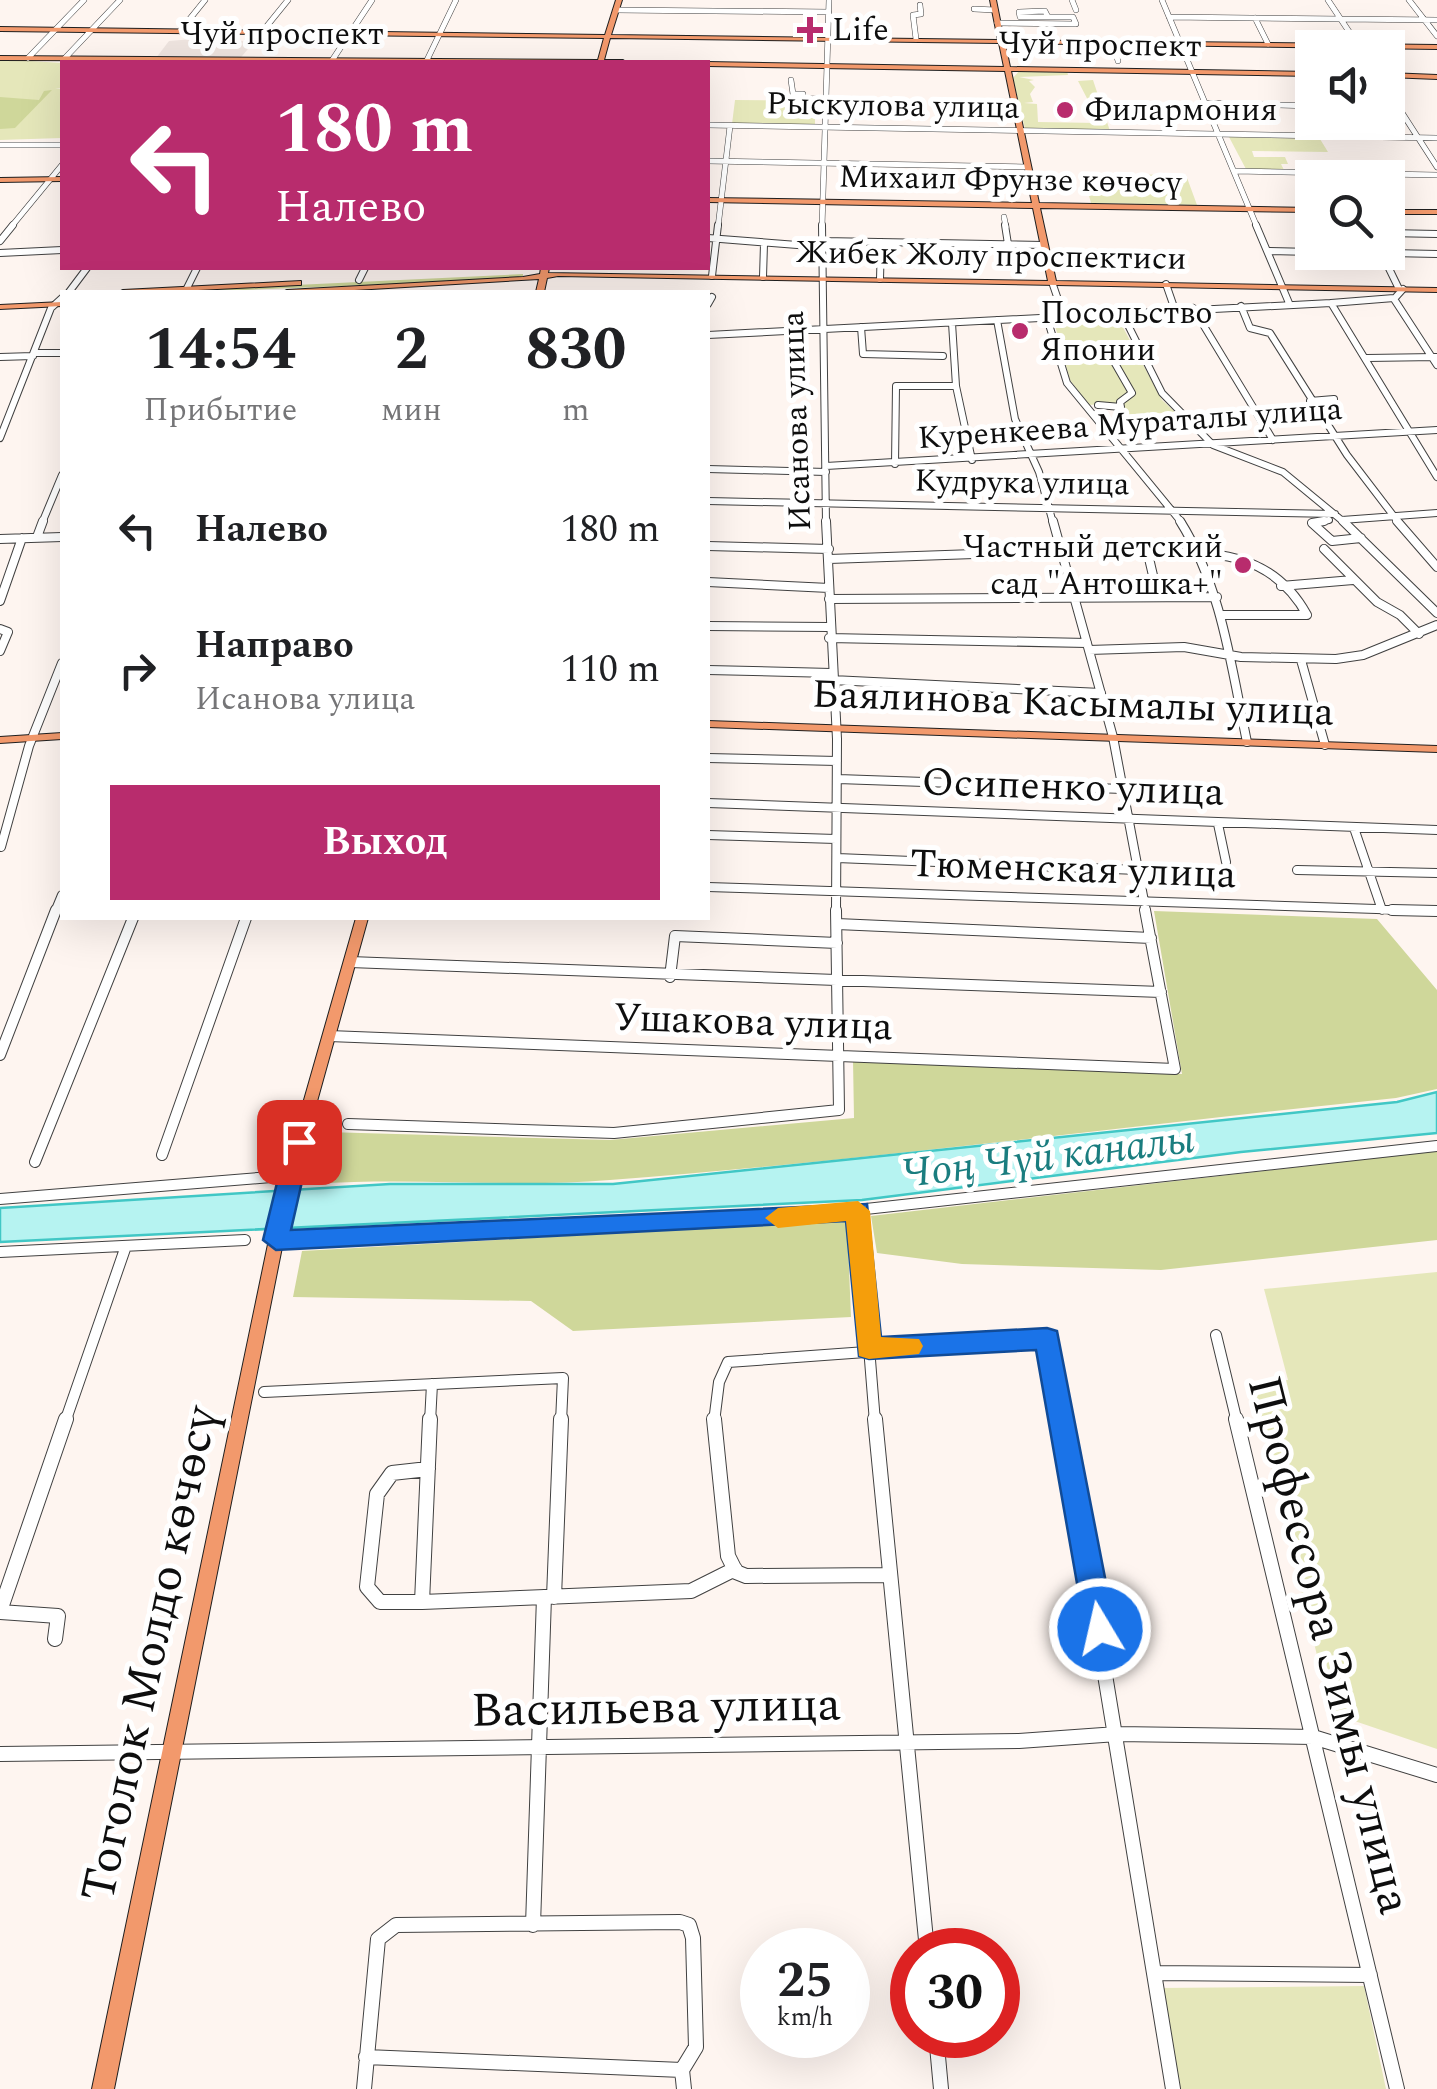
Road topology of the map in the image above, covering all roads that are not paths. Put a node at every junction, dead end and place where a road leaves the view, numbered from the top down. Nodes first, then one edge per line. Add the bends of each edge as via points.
1 (84, 0) edge
2 (120, 0) edge
3 (206, 0) edge
4 (288, 0) edge
5 (372, 0) edge
6 (456, 0) edge
7 (619, 0) edge
8 (736, 0) edge
9 (829, 0) edge
10 (993, 0) edge
11 (1022, 0) edge
12 (1072, 0) edge
13 (1162, 0) edge
14 (1328, 0) edge
15 (1410, 0) edge
16 (920, 5) dead end
17 (974, 9) dead end
18 (616, 10) junction
19 (995, 10) junction
20 (1076, 10) dead end
21 (735, 11) junction
22 (829, 12) junction
23 (1022, 17) junction
24 (1169, 17) junction
25 (1255, 18) junction
26 (1341, 20) junction
27 (1424, 20) junction
28 (1437, 20) edge
29 (997, 23) junction
30 (0, 30) edge
31 (55, 30) junction
32 (93, 30) junction
33 (1348, 30) edge
34 (180, 31) junction
35 (262, 32) junction
36 (352, 32) junction
37 (440, 34) junction
38 (609, 35) junction
39 (1437, 36) edge
40 (828, 38) junction
41 (916, 39) junction
42 (1000, 40) junction
43 (1113, 42) junction
44 (1180, 43) junction
45 (1066, 44) dead end
46 (1268, 44) junction
47 (1295, 45) edge
48 (1405, 47) edge
49 (1437, 47) edge
50 (1071, 52) dead end
51 (0, 58) edge
52 (28, 58) junction
53 (65, 58) junction
54 (123, 60) edge
55 (334, 60) edge
56 (428, 60) edge
57 (601, 60) edge
58 (1118, 61) dead end
59 (710, 64) edge
60 (828, 66) junction
61 (1007, 68) junction
62 (1191, 72) junction
63 (1295, 74) edge
64 (1405, 75) edge
65 (1437, 76) edge
66 (792, 80) dead end
67 (773, 92) dead end
68 (827, 97) junction
69 (1205, 104) junction
70 (1255, 104) junction
71 (1295, 105) edge
72 (1259, 114) dead end
73 (1405, 118) edge
74 (710, 126) edge
75 (730, 126) junction
76 (826, 127) junction
77 (1019, 130) junction
78 (1218, 134) junction
79 (1295, 136) edge
80 (1405, 137) edge
81 (1417, 137) junction
82 (1437, 138) edge
83 (0, 145) edge
84 (60, 145) edge
85 (710, 161) edge
86 (728, 161) junction
87 (825, 163) junction
88 (1027, 167) junction
89 (1437, 167) edge
90 (60, 168) edge
91 (1236, 171) junction
92 (1295, 174) edge
93 (1405, 175) edge
94 (1437, 175) edge
95 (0, 180) edge
96 (51, 180) junction
97 (60, 180) edge
98 (710, 200) edge
99 (723, 200) junction
100 (823, 201) junction
101 (1034, 204) junction
102 (1252, 209) junction
103 (1295, 210) edge
104 (1405, 212) edge
105 (1437, 212) edge
106 (1004, 217) dead end
107 (1405, 233) edge
108 (1437, 234) edge
109 (710, 238) edge
110 (717, 239) junction
111 (0, 241) edge
112 (881, 242) junction
113 (927, 243) junction
114 (764, 244) junction
115 (823, 244) junction
116 (1008, 244) junction
117 (1044, 245) junction
118 (60, 250) edge
119 (1268, 251) junction
120 (1295, 252) edge
121 (0, 253) edge
122 (1405, 253) edge
123 (1437, 254) edge
124 (927, 259) dead end
125 (85, 270) edge
126 (363, 270) edge
127 (1388, 270) edge
128 (545, 271) edge
129 (712, 276) junction
130 (763, 277) junction
131 (821, 278) junction
132 (880, 279) junction
133 (359, 280) junction
134 (1052, 282) junction
135 (1166, 284) junction
136 (1282, 287) junction
137 (69, 290) edge
138 (201, 290) edge
139 (357, 290) edge
140 (1437, 290) edge
141 (1398, 292) junction
142 (0, 299) edge
143 (60, 299) edge
144 (60, 299) edge
145 (60, 303) edge
146 (1289, 303) junction
147 (1330, 303) junction
148 (1241, 306) junction
149 (0, 307) edge
150 (1193, 308) junction
151 (1175, 310) junction
152 (1122, 313) junction
153 (1064, 317) junction
154 (1047, 318) junction
155 (997, 320) junction
156 (952, 323) junction
157 (862, 327) junction
158 (820, 329) junction
159 (710, 335) edge
160 (60, 353) edge
161 (1108, 353) dead end
162 (34, 354) junction
163 (863, 354) junction
164 (943, 356) dead end
165 (0, 357) edge
166 (1434, 357) edge
167 (1367, 358) junction
168 (1437, 365) edge
169 (862, 366) dead end
170 (956, 386) junction
171 (1334, 399) dead end
172 (1310, 401) junction
173 (1086, 406) junction
174 (3, 422) edge
175 (1437, 430) edge
176 (1411, 432) junction
177 (1330, 436) junction
178 (0, 438) edge
179 (1273, 440) junction
180 (1213, 445) junction
181 (1122, 451) junction
182 (1228, 451) junction
183 (1028, 458) junction
184 (972, 460) junction
185 (895, 464) junction
186 (710, 469) edge
187 (826, 469) junction
188 (1436, 474) edge
189 (1272, 477) dead end
190 (60, 481) edge
191 (710, 501) edge
192 (826, 506) junction
193 (1173, 509) junction
194 (1050, 510) junction
195 (1437, 513) edge
196 (1388, 516) junction
197 (1335, 518) junction
198 (60, 536) edge
199 (22, 538) junction
200 (37, 538) junction
201 (1360, 538) junction
202 (0, 539) edge
203 (710, 546) edge
204 (1324, 548) dead end
205 (1062, 550) junction
206 (1200, 552) junction
207 (829, 554) junction
208 (1437, 567) edge
209 (1354, 580) junction
210 (710, 582) edge
211 (1282, 586) junction
212 (828, 588) junction
213 (1217, 597) junction
214 (1075, 598) junction
215 (1158, 598) junction
216 (829, 599) junction
217 (0, 602) edge
218 (1437, 613) edge
219 (1220, 615) junction
220 (1437, 625) edge
221 (710, 626) edge
222 (829, 627) junction
223 (0, 629) edge
224 (1419, 634) junction
225 (829, 638) junction
226 (1088, 646) junction
227 (0, 651) edge
228 (1226, 654) junction
229 (1301, 660) junction
230 (60, 668) edge
231 (710, 670) edge
232 (832, 677) junction
233 (1101, 693) junction
234 (710, 724) edge
235 (835, 728) junction
236 (60, 736) edge
237 (1113, 737) junction
238 (34, 738) junction
239 (0, 740) edge
240 (1246, 742) junction
241 (1325, 745) junction
242 (1437, 749) edge
243 (710, 758) edge
244 (837, 761) junction
245 (838, 780) junction
246 (1123, 789) junction
247 (710, 803) edge
248 (834, 809) junction
249 (1129, 820) junction
250 (1218, 824) junction
251 (1354, 828) junction
252 (1437, 830) edge
253 (710, 835) edge
254 (836, 838) junction
255 (0, 848) edge
256 (837, 858) junction
257 (1226, 862) dead end
258 (1138, 870) junction
259 (1297, 870) dead end
260 (1370, 871) junction
261 (1437, 873) edge
262 (710, 888) edge
263 (836, 891) junction
264 (60, 900) edge
265 (1145, 905) junction
266 (1382, 910) junction
267 (1437, 911) edge
268 (133, 920) edge
269 (245, 920) edge
270 (361, 920) edge
271 (836, 924) junction
272 (1151, 938) junction
273 (837, 944) junction
274 (350, 962) junction
275 (670, 977) junction
276 (838, 980) junction
277 (1161, 992) junction
278 (329, 1036) junction
279 (837, 1055) junction
280 (0, 1056) edge
281 (348, 1124) dead end
282 (1437, 1146) edge
283 (162, 1155) dead end
284 (35, 1162) dead end
285 (270, 1177) dead end
286 (0, 1200) edge
287 (858, 1211) junction
288 (276, 1238) junction
289 (245, 1240) dead end
290 (126, 1246) junction
291 (0, 1252) edge
292 (1216, 1336) dead end
293 (869, 1348) junction
294 (432, 1384) junction
295 (264, 1392) dead end
296 (428, 1469) junction
297 (735, 1570) junction
298 (887, 1575) junction
299 (549, 1597) junction
300 (422, 1602) junction
301 (0, 1611) edge
302 (54, 1639) dead end
303 (1117, 1734) junction
304 (1314, 1738) junction
305 (906, 1741) junction
306 (542, 1747) junction
307 (169, 1748) junction
308 (0, 1754) edge
309 (1437, 1775) edge
310 (533, 1926) junction
311 (925, 1928) edge
312 (1154, 1973) junction
313 (1370, 1975) junction
314 (366, 2057) junction
315 (939, 2058) edge
316 (682, 2070) junction
317 (102, 2089) edge
318 (364, 2089) edge
319 (684, 2089) edge
320 (942, 2089) edge
321 (1173, 2089) edge
322 (1397, 2089) edge

1 - 31 street
2 - 32 street
3 - 34 street
4 - 35 street
5 - 36 street
6 - 37 street
7 - 18 main road
8 - 21 street
9 - 22 street, Исанова улица
10 - 19 main road
11 - 23 street
12 - 20 street
13 - 24 street
14 - 26 street
15 - 27 street
16 - 41 street via 920,14 913,15
17 - 19 street
18 - 21 street
18 - 38 main road
19 - 29 main road
21 - 22 street
22 - 40 street, Исанова улица
23 - 23 street via 1025,28 1052,28 1045,12
23 - 29 street
24 - 25 street
24 - 44 street
25 - 26 street
25 - 46 street
26 - 27 street
26 - 33 street
27 - 28 street
27 - 39 street
29 - 42 main road
30 - 31 main road
31 - 32 main road
31 - 52 street
32 - 34 main road
32 - 53 street
34 - 35 main road
35 - 36 main road
36 - 37 main road
36 - 55 street
37 - 38 main road
37 - 56 street
38 - 40 main road
38 - 57 main road
40 - 41 main road
40 - 60 street, Исанова улица
41 - 42 main road
42 - 43 main road
42 - 61 main road
43 - 44 main road
43 - 58 street
44 - 46 main road
44 - 62 street
45 - 50 street
46 - 47 main road
48 - 49 main road
51 - 52 main road, Чуй проспект
52 - 53 main road, Чуй проспект
53 - 54 main road, Чуй проспект
59 - 60 main road, Чуй проспект
60 - 61 main road, Чуй проспект
60 - 68 street, Исанова улица
61 - 62 main road, Чуй проспект
61 - 77 main road
62 - 63 main road, Чуй проспект
62 - 69 street
64 - 65 main road
66 - 68 street via 793,94
67 - 68 street via 773,98
68 - 76 street, Исанова улица
69 - 70 street
69 - 78 street
70 - 71 street
70 - 72 street
73 - 81 street
74 - 75 street, Рыскулова улица
75 - 76 street, Рыскулова улица
75 - 86 street
76 - 77 street, Рыскулова улица
76 - 87 street, Исанова улица
77 - 78 street, Рыскулова улица
77 - 88 main road
78 - 79 street, Рыскулова улица
78 - 91 street
80 - 81 street, Рыскулова улица
81 - 82 street, Рыскулова улица
81 - 89 street
83 - 84 street
85 - 86 street
86 - 87 street
86 - 99 street
87 - 88 street
87 - 100 street, Исанова улица
88 - 101 main road
90 - 96 street
91 - 92 street
91 - 102 street
93 - 94 street
95 - 96 main road
96 - 97 main road
96 - 111 street
98 - 99 main road, Михаил Фрунзе көчөсү
99 - 100 main road, Михаил Фрунзе көчөсү
99 - 110 street
100 - 101 main road, Михаил Фрунзе көчөсү
100 - 115 street, Исанова улица
101 - 102 main road, Михаил Фрунзе көчөсү
101 - 117 main road
102 - 103 main road, Михаил Фрунзе көчөсү
102 - 119 street
104 - 105 main road
106 - 116 street
107 - 108 street
109 - 110 street
110 - 114 street
110 - 129 street
112 - 113 street
112 - 115 street
112 - 132 street
113 - 116 street
113 - 124 street
114 - 115 street
114 - 130 street
115 - 131 street, Исанова улица
116 - 117 street
117 - 134 main road
118 - 121 street
119 - 120 street
119 - 136 street
122 - 123 street
125 - 137 street
126 - 133 street
127 - 141 street
128 - 129 main road, Жибек Жолу проспектиси
128 - 133 main road, Жибек Жолу проспектиси
128 - 139 main road, Жибек Жолу проспектиси
129 - 130 main road, Жибек Жолу проспектиси
130 - 131 main road, Жибек Жолу проспектиси
131 - 132 main road, Жибек Жолу проспектиси
131 - 158 street, Исанова улица
132 - 134 main road, Жибек Жолу проспектиси
133 - 138 main road, Жибек Жолу проспектиси
134 - 135 main road, Жибек Жолу проспектиси
134 - 153 street
135 - 136 main road, Жибек Жолу проспектиси
135 - 151 street
136 - 141 main road, Жибек Жолу проспектиси
136 - 146 street
140 - 141 main road, Жибек Жолу проспектиси
141 - 147 street
141 - 166 street
142 - 143 main road
144 - 149 main road
145 - 162 street
146 - 147 street
146 - 148 street
147 - 167 street
148 - 150 street
148 - 172 street via 1250,328 1270,333
150 - 151 street
150 - 179 street
151 - 152 street
152 - 153 street
152 - 180 street via 1162,394
153 - 154 street
154 - 155 street
154 - 173 street via 1068,383
155 - 156 street
155 - 183 street
156 - 157 street
156 - 170 street
157 - 158 street
157 - 163 street
158 - 159 street
158 - 187 street, Исанова улица
160 - 162 street
161 - 173 street via 1132,393 1121,407
162 - 165 street
162 - 174 street
163 - 164 street
163 - 169 street
166 - 167 street
166 - 168 street
167 - 176 street
170 - 184 street
170 - 185 street via 896,386
171 - 172 street
172 - 177 street
173 - 181 street
174 - 178 street
175 - 176 street, Куренкеева Мураталы улица
176 - 177 street, Куренкеева Мураталы улица
176 - 188 street
177 - 179 street, Куренкеева Мураталы улица
177 - 196 street
179 - 180 street, Куренкеева Мураталы улица
180 - 181 street, Куренкеева Мураталы улица
180 - 182 street
181 - 183 street, Куренкеева Мураталы улица
181 - 193 street
182 - 189 street
182 - 197 street via 1283,472
183 - 184 street, Куренкеева Мураталы улица
183 - 194 street
184 - 185 street, Куренкеева Мураталы улица
185 - 187 street, Куренкеева Мураталы улица
186 - 187 street, Куренкеева Мураталы улица
187 - 192 street, Исанова улица
190 - 200 street
191 - 192 street, Кудрука улица
192 - 194 street, Кудрука улица
192 - 207 street, Исанова улица
193 - 194 street, Кудрука улица
193 - 197 street, Кудрука улица
193 - 206 street
194 - 205 street
195 - 196 street, Кудрука улица
196 - 197 street, Кудрука улица
196 - 208 street
197 - 201 street
197 - 201 street via 1312,522 1332,541
198 - 200 street
199 - 200 street
199 - 202 street
199 - 217 street
201 - 218 street
203 - 207 street
204 - 209 street
205 - 207 street
205 - 214 street
206 - 211 street via 1246,556
206 - 213 street
206 - 215 street via 1148,554
207 - 212 street, Исанова улица
209 - 211 street
209 - 224 street
210 - 212 street
211 - 219 street via 1307,615
212 - 216 street, Исанова улица
213 - 215 street
213 - 219 street
214 - 215 street
214 - 216 street
214 - 226 street
216 - 222 street, Исанова улица
219 - 228 street
220 - 224 street
221 - 222 street
222 - 225 street, Исанова улица
223 - 227 street via 8,632
224 - 229 street via 1363,655
225 - 226 street
225 - 232 street, Исанова улица
226 - 228 street
226 - 233 street
228 - 229 street
228 - 240 street
229 - 241 street
230 - 238 street
231 - 232 street
232 - 233 street
232 - 235 street, Исанова улица
233 - 237 street
234 - 235 main road, Баялинова Касымалы улица
235 - 237 main road, Баялинова Касымалы улица
235 - 244 street, Исанова улица
236 - 238 main road
237 - 240 main road, Баялинова Касымалы улица
237 - 246 street
238 - 239 main road
238 - 255 street
240 - 241 main road, Баялинова Касымалы улица
241 - 242 main road, Баялинова Касымалы улица
243 - 244 street
244 - 245 street, Исанова улица
245 - 246 street
245 - 248 street, Исанова улица
246 - 249 street
247 - 248 street, Осипенко улица
248 - 249 street, Осипенко улица
248 - 254 street, Исанова улица
249 - 250 street, Осипенко улица
249 - 258 street
250 - 251 street, Осипенко улица
250 - 257 street
251 - 252 street, Осипенко улица
251 - 260 street
253 - 254 street
254 - 256 street, Исанова улица
256 - 258 street
256 - 263 street, Исанова улица
258 - 265 street
259 - 260 street
260 - 261 street
260 - 266 street
262 - 263 street, Тюменская улица
263 - 265 street, Тюменская улица
263 - 271 street, Исанова улица
264 - 280 street
265 - 266 street, Тюменская улица
265 - 272 street
266 - 267 street, Тюменская улица
268 - 284 street
269 - 283 street
270 - 274 main road, Тоголок Молдо көчөсү
271 - 272 street
271 - 273 street, Исанова улица
272 - 277 street
273 - 275 street via 675,936
273 - 276 street, Исанова улица
274 - 275 street
274 - 278 main road, Тоголок Молдо көчөсү
275 - 276 street
276 - 277 street
276 - 279 street, Исанова улица
277 - 279 street, Ушакова улица via 1176,1069
278 - 279 street, Ушакова улица
278 - 288 main road, Тоголок Молдо көчөсү
279 - 281 street, Исанова улица via 839,1110 614,1133
282 - 287 street
285 - 286 street
287 - 288 street
287 - 293 street
288 - 307 main road, Тоголок Молдо көчөсү
289 - 290 street
290 - 291 street
290 - 301 street
292 - 304 street, Профессора Зимы улица
293 - 297 street via 728,1362 717,1383 714,1420
293 - 298 street
293 - 303 street via 1047,1338
294 - 295 street
294 - 296 street
294 - 299 street via 563,1378
296 - 300 street
296 - 300 street via 392,1474 378,1494 368,1587 380,1602
297 - 298 street via 746,1576
297 - 299 street via 691,1591
298 - 305 street
299 - 300 street
299 - 306 street
301 - 302 street via 58,1616
303 - 304 street, Васильева улица
303 - 305 street, Васильева улица
303 - 312 street
304 - 309 street, Васильева улица
304 - 313 street, Профессора Зимы улица
305 - 306 street, Васильева улица
305 - 311 street
306 - 307 street, Васильева улица
306 - 310 street
307 - 308 street, Васильева улица
307 - 317 main road, Тоголок Молдо көчөсү
310 - 314 street via 396,1926 378,1938
310 - 316 street via 689,1925 696,2046
312 - 313 street
312 - 321 street
313 - 322 street, Профессора Зимы улица
314 - 316 street
314 - 318 street
315 - 320 street
316 - 319 street

